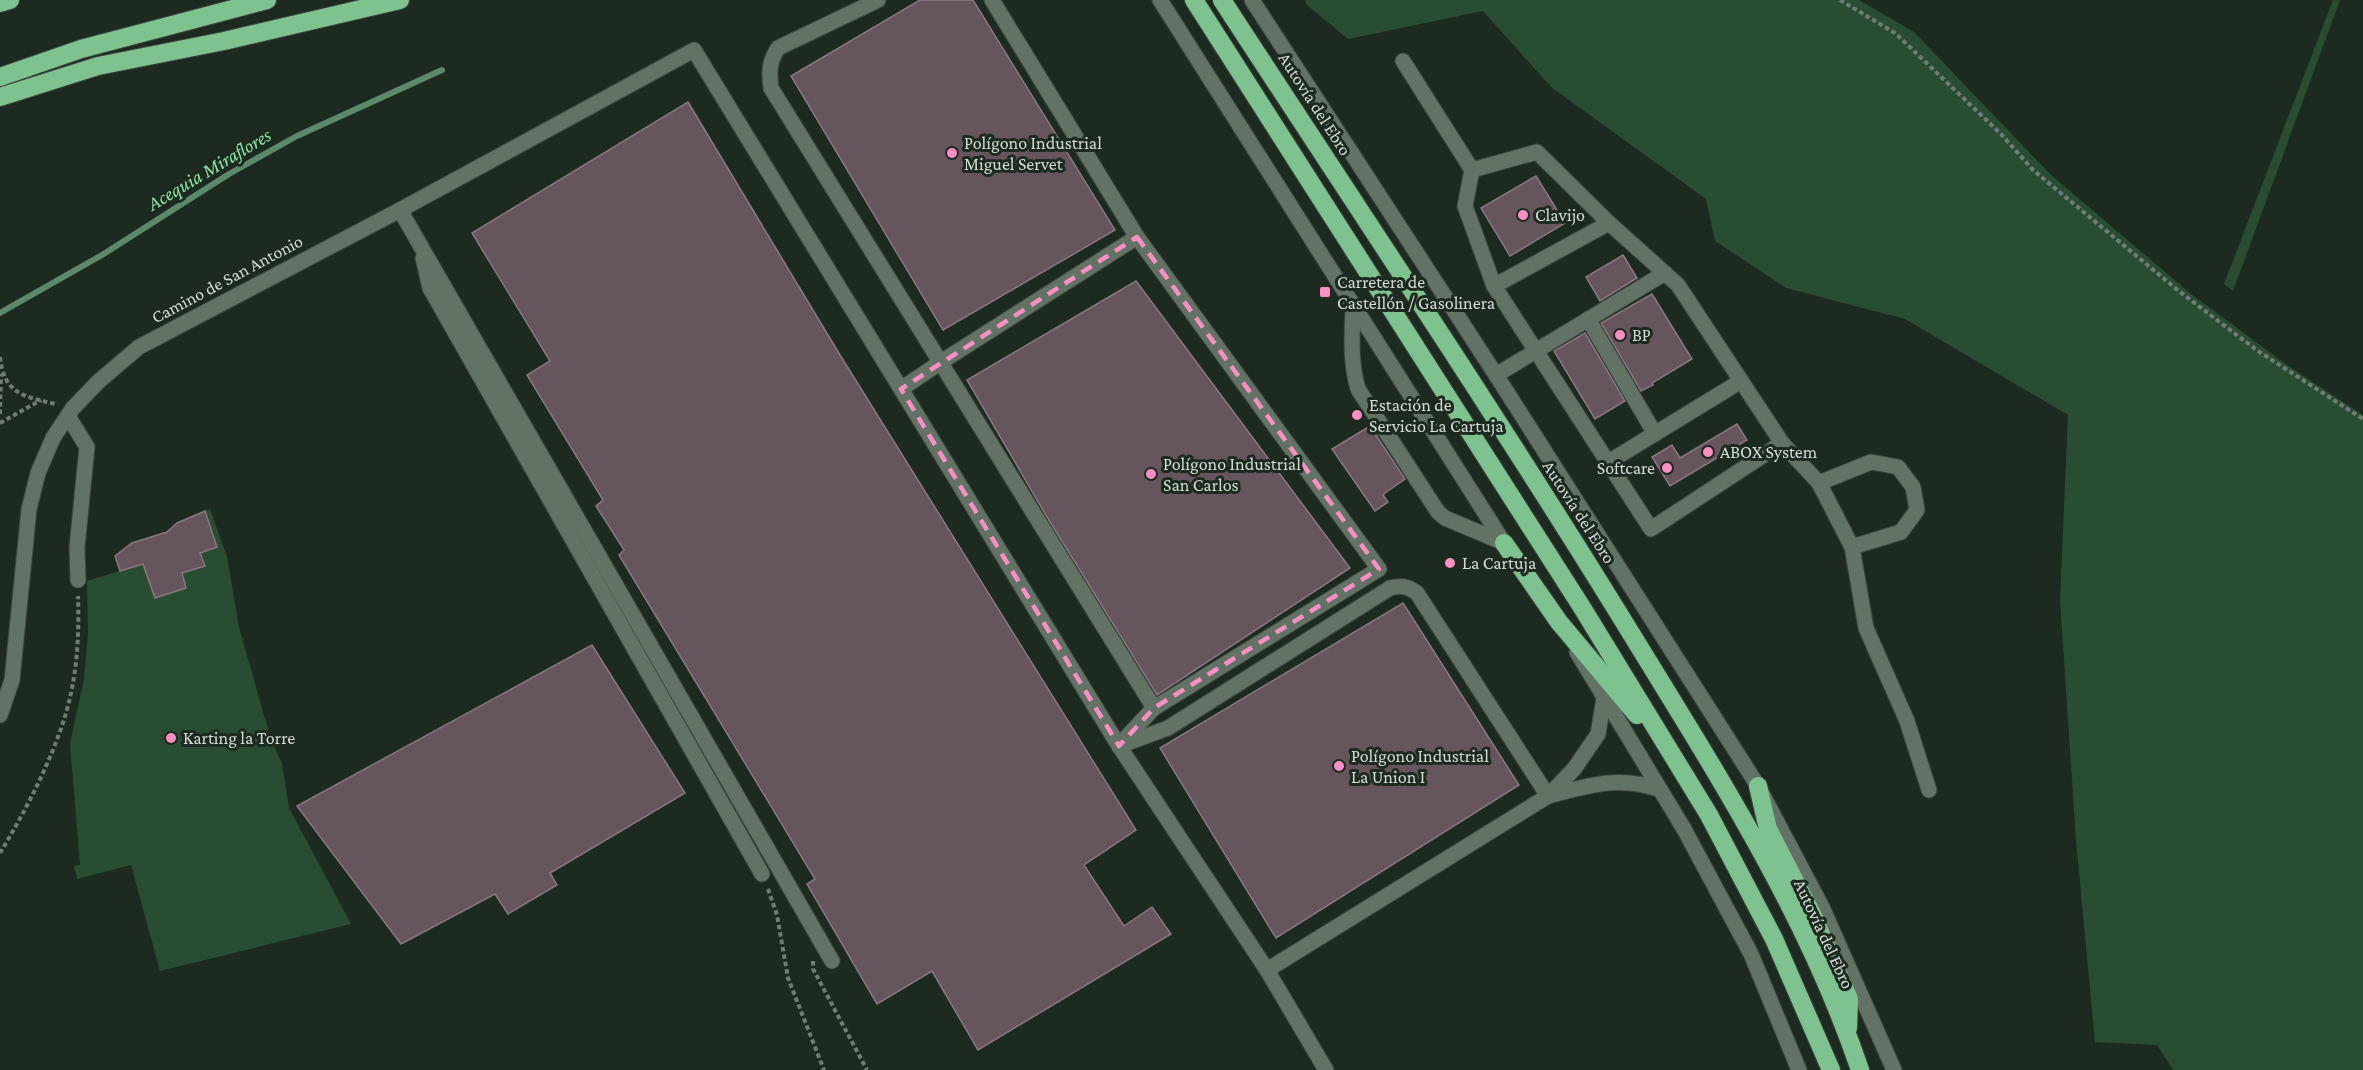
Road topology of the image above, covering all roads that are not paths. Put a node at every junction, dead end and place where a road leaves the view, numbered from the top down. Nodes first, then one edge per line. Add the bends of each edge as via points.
1 (10, 0) edge
2 (267, 0) edge
3 (400, 0) edge
4 (878, 0) edge
5 (992, 0) edge
6 (1160, 0) edge
7 (1194, 0) edge
8 (1222, 0) edge
9 (1252, 0) edge
10 (0, 3) edge
11 (1403, 61) dead end
12 (0, 77) edge
13 (0, 97) edge
14 (1472, 170) junction
15 (400, 210) junction
16 (1609, 223) junction
17 (1137, 237) junction
18 (420, 243) junction
19 (1665, 273) junction
20 (1494, 286) junction
21 (1353, 307) junction
22 (1588, 319) junction
23 (1535, 351) junction
24 (941, 362) junction
25 (1496, 375) junction
26 (1741, 381) junction
27 (901, 389) junction
28 (71, 412) junction
29 (1655, 434) junction
30 (1782, 443) junction
31 (1607, 463) junction
32 (1819, 483) junction
33 (1504, 543) junction
34 (1852, 546) junction
35 (78, 580) road end
36 (1558, 622) junction
37 (1604, 698) junction
38 (1154, 708) junction
39 (0, 714) edge
40 (1119, 746) junction
41 (1674, 757) junction
42 (1758, 786) junction
43 (1658, 789) junction
44 (1929, 790) dead end
45 (1548, 796) junction
46 (762, 874) road end
47 (832, 961) dead end
48 (1267, 970) junction
49 (1848, 1035) junction
50 (1326, 1070) edge
51 (1799, 1070) edge
52 (1831, 1070) edge
53 (1860, 1070) edge
54 (1894, 1070) edge

1 - 10 highway
2 - 12 highway via 81,50
3 - 13 highway via 98,66
4 - 24 street via 778,48 770,66 771,88
5 - 17 street
6 - 21 street
7 - 41 highway
8 - 49 highway, Autovía del Ebro via 1563,524 1733,800 1798,923
9 - 25 street
11 - 14 street
14 - 16 street via 1537,152
14 - 20 street via 1465,206
15 - 18 street
15 - 27 street, Camino de San Antonio via 694,50
15 - 28 street, Camino de San Antonio via 139,347
16 - 19 street
16 - 20 street
17 - 24 street
17 - 38 street via 1379,569
18 - 46 street via 430,288
18 - 47 street
19 - 22 street
19 - 26 street via 1678,285
20 - 23 street
21 - 33 street
21 - 33 street via 1351,351 1358,389 1438,512
22 - 23 street
22 - 29 street
23 - 25 street
23 - 31 street
24 - 27 street
24 - 38 street
25 - 42 street
26 - 29 street
26 - 30 street
27 - 40 street
28 - 35 street via 87,447 77,547
28 - 39 street, Camino de San Antonio via 53,438 29,508 12,680
29 - 31 street
30 - 31 street via 1651,529
30 - 32 street
32 - 34 street
32 - 34 street via 1871,462 1898,467 1914,487 1917,510 1901,532
33 - 36 highway
34 - 44 street via 1866,628 1907,721
36 - 37 street
36 - 41 highway
37 - 43 street
37 - 45 street via 1598,734 1574,769
38 - 40 street
40 - 45 street via 1168,728 1399,585 1416,592
40 - 48 street
41 - 52 highway via 1774,939
42 - 49 highway via 1768,829 1813,916 1849,999
42 - 54 street via 1822,907
43 - 45 street via 1617,781
43 - 51 street via 1684,829 1751,954
45 - 48 street
48 - 50 street
49 - 53 highway, Autovía del Ebro

